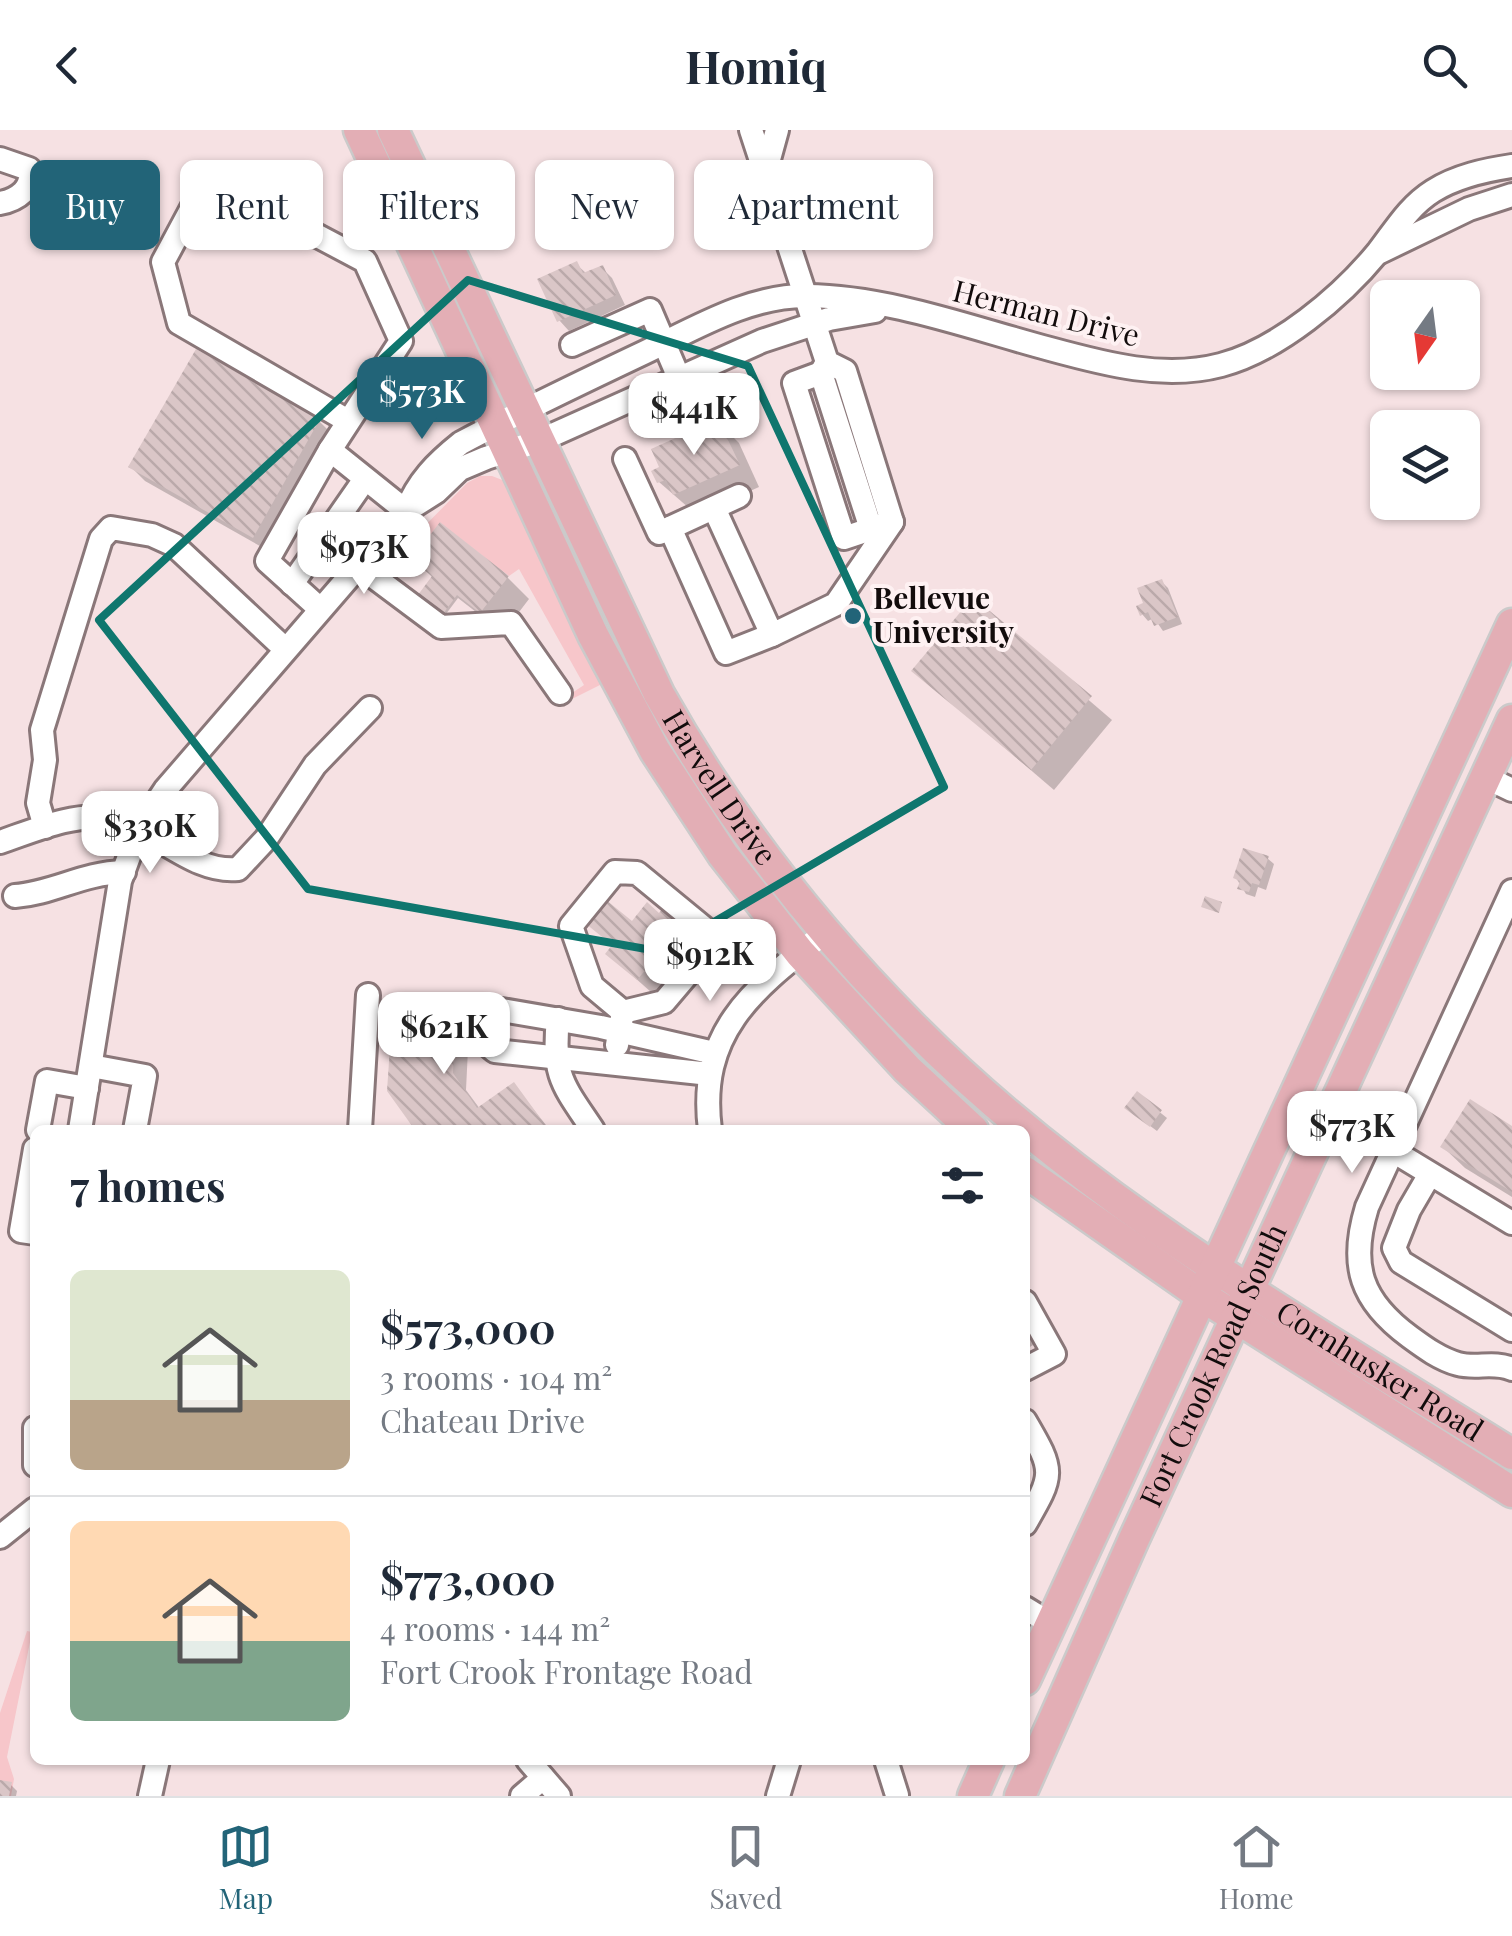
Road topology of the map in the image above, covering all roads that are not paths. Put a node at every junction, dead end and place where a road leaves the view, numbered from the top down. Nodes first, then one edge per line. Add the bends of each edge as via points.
1 (359, 130) edge
2 (392, 130) edge
3 (751, 130) edge
4 (777, 130) edge
5 (0, 159) edge
6 (762, 160) edge
7 (769, 160) edge
8 (1512, 166) edge
9 (1512, 195) edge
10 (0, 203) edge
11 (790, 250) edge
12 (1376, 254) junction
13 (804, 296) junction
14 (904, 310) junction
15 (814, 324) junction
16 (664, 344) junction
17 (572, 345) dead end
18 (824, 368) junction
19 (679, 378) junction
20 (523, 410) junction
21 (348, 421) junction
22 (494, 426) junction
23 (539, 441) junction
24 (330, 450) junction
25 (508, 453) junction
26 (625, 459) dead end
27 (365, 479) junction
28 (740, 496) dead end
29 (714, 508) junction
30 (406, 511) junction
31 (882, 526) junction
32 (670, 528) junction
33 (358, 565) junction
34 (292, 584) junction
35 (319, 608) junction
36 (1512, 624) edge
37 (772, 635) junction
38 (284, 648) junction
39 (560, 693) dead end
40 (370, 708) dead end
41 (1512, 720) edge
42 (1499, 784) edge
43 (45, 827) junction
44 (139, 829) junction
45 (0, 842) edge
46 (124, 872) junction
47 (1512, 891) edge
48 (15, 896) dead end
49 (826, 932) junction
50 (800, 953) junction
51 (368, 995) dead end
52 (558, 1020) junction
53 (620, 1021) junction
54 (554, 1057) junction
55 (614, 1063) junction
56 (712, 1064) junction
57 (89, 1077) junction
58 (39, 1125) edge
59 (81, 1125) edge
60 (137, 1125) edge
61 (360, 1125) edge
62 (589, 1125) edge
63 (710, 1125) edge
64 (968, 1125) edge
65 (1024, 1125) edge
66 (1030, 1130) edge
67 (1393, 1151) junction
68 (1430, 1174) junction
69 (1030, 1176) edge
70 (30, 1178) edge
71 (1512, 1223) edge
72 (30, 1232) edge
73 (1214, 1267) junction
74 (1250, 1289) junction
75 (1202, 1296) junction
76 (1030, 1311) edge
77 (1236, 1318) junction
78 (1512, 1330) edge
79 (1509, 1362) edge
80 (1030, 1366) edge
81 (1030, 1430) edge
82 (1508, 1471) edge
83 (1030, 1512) edge
84 (30, 1513) edge
85 (0, 1537) edge
86 (1038, 1616) edge
87 (1030, 1655) edge
88 (157, 1765) edge
89 (787, 1765) edge
90 (888, 1765) edge
91 (986, 1765) edge
92 (544, 1778) edge
93 (150, 1796) edge
94 (522, 1796) edge
95 (778, 1796) edge
96 (897, 1796) edge
97 (973, 1796) edge
98 (1020, 1796) edge

1 - 22 main road, Harvell Drive
2 - 20 main road, Harvell Drive
3 - 6 street
4 - 7 street
5 - 10 street via 21,164 31,176 24,192
8 - 12 street, Herman Drive via 1434,190
9 - 12 street, Herman Drive
11 - 13 street
12 - 14 street, Herman Drive via 1280,338 1249,356 1196,369 1112,365
13 - 14 street, Herman Drive
13 - 15 street
13 - 16 street, Herman Drive via 727,314
14 - 15 street, Herman Drive via 858,312
15 - 18 street
15 - 19 street, Herman Drive
16 - 17 street via 650,310
16 - 19 street
16 - 20 street, Herman Drive
18 - 31 street via 845,371
18 - 31 street via 794,384 844,538
19 - 23 street, Herman Drive
20 - 22 street, Herman Drive
20 - 23 main road, Harvell Drive
21 - 21 street via 401,341 365,261 208,178 163,262 180,323
21 - 24 street
22 - 25 main road, Harvell Drive
22 - 30 street, Herman Drive via 428,472
23 - 25 street, Herman Drive
23 - 49 main road, Harvell Drive via 683,737
24 - 27 street
24 - 34 street via 267,561
25 - 30 street, Herman Drive via 460,469
25 - 50 main road, Harvell Drive via 655,751
26 - 32 street via 659,534
27 - 30 street
27 - 34 street
28 - 29 street
29 - 32 street
29 - 37 street
30 - 33 street
31 - 37 street via 836,604
32 - 37 street via 726,652
33 - 35 street
33 - 39 street via 441,627 511,623
34 - 35 street
35 - 38 street
36 - 73 main road, Fort Crook Road South
38 - 43 street via 174,545 110,528 101,539 42,730 38,803
38 - 44 street
40 - 44 street via 314,765 238,869 219,868
41 - 42 main road, Fort Crook Road South
42 - 74 main road, Fort Crook Road South
43 - 44 street via 108,818
43 - 45 street
44 - 46 street
46 - 48 street via 98,872
46 - 57 street
47 - 67 street
49 - 50 street
49 - 65 main road, Harvell Drive via 910,1024
50 - 56 street via 734,1014
50 - 64 main road, Harvell Drive
51 - 61 street
52 - 53 street
52 - 54 street
52 - 54 street via 491,1011 491,1049
53 - 53 street via 664,1002 709,949 710,938 637,873 615,872 571,926 592,986
53 - 55 street
53 - 56 street
54 - 55 street
54 - 62 street via 564,1090
55 - 56 street
56 - 63 street
57 - 58 street via 46,1081
57 - 59 street
57 - 60 street via 145,1076
66 - 73 main road, Harvell Drive
67 - 68 street
67 - 79 street via 1359,1233 1363,1283 1374,1304 1389,1322 1452,1363 1470,1368
68 - 71 street
68 - 78 street via 1394,1248 1401,1262
69 - 75 main road
70 - 72 street via 21,1231
73 - 74 main road, Harvell Drive
73 - 75 main road, Fort Crook Road South
74 - 77 main road, Fort Crook Road South
74 - 82 main road, Cornhusker Road
75 - 77 main road, Cornhusker Road
75 - 86 main road, Fort Crook Road South
76 - 80 street via 1054,1354
77 - 82 main road, Cornhusker Road
77 - 98 main road, Fort Crook Road South
81 - 83 street via 1048,1472
84 - 85 street
86 - 87 main road, Fort Crook Road South
88 - 93 street
89 - 95 street
90 - 96 street
91 - 97 main road
92 - 94 street

